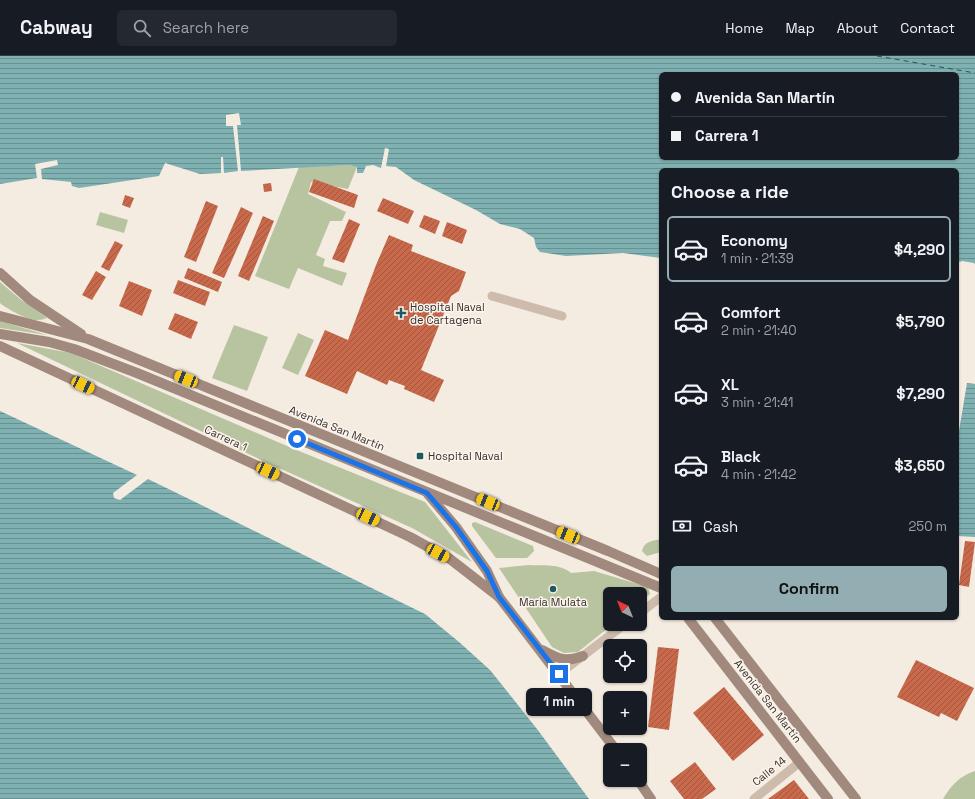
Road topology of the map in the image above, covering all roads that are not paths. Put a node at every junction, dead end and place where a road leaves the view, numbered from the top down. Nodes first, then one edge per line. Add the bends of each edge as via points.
1 (0, 273) edge
2 (492, 296) dead end
3 (0, 316) edge
4 (562, 316) dead end
5 (0, 334) edge
6 (88, 338) junction
7 (0, 346) edge
8 (419, 474) junction
9 (427, 493) junction
10 (659, 573) edge
11 (659, 587) edge
12 (499, 597) junction
13 (659, 599) edge
14 (647, 608) edge
15 (690, 620) edge
16 (717, 620) edge
17 (616, 631) edge
18 (539, 648) junction
19 (583, 656) junction
20 (559, 674) junction
21 (611, 743) edge
22 (799, 761) junction
23 (643, 787) edge
24 (652, 799) edge
25 (754, 799) edge
26 (828, 799) edge
27 (856, 799) edge

1 - 6 main road via 30,300
2 - 4 street
3 - 6 main road, Avenida San Martín
5 - 9 main road via 74,349
6 - 8 main road, Avenida San Martín
7 - 12 main road, Carrera 1 via 410,537 450,559
8 - 9 main road, Carrera 1
8 - 10 main road, Avenida San Martín
9 - 11 main road
9 - 12 main road, Carrera 1 via 456,527 487,571
12 - 18 main road, Carrera 1
13 - 14 street
15 - 22 main road, Avenida San Martín
16 - 27 main road, Avenida San Martín
17 - 19 street
18 - 19 main road via 561,660
18 - 20 main road, Carrera 1
19 - 20 street
20 - 21 main road, Carrera 1
22 - 25 street, Calle 14
22 - 26 main road, Avenida San Martín
23 - 24 main road

